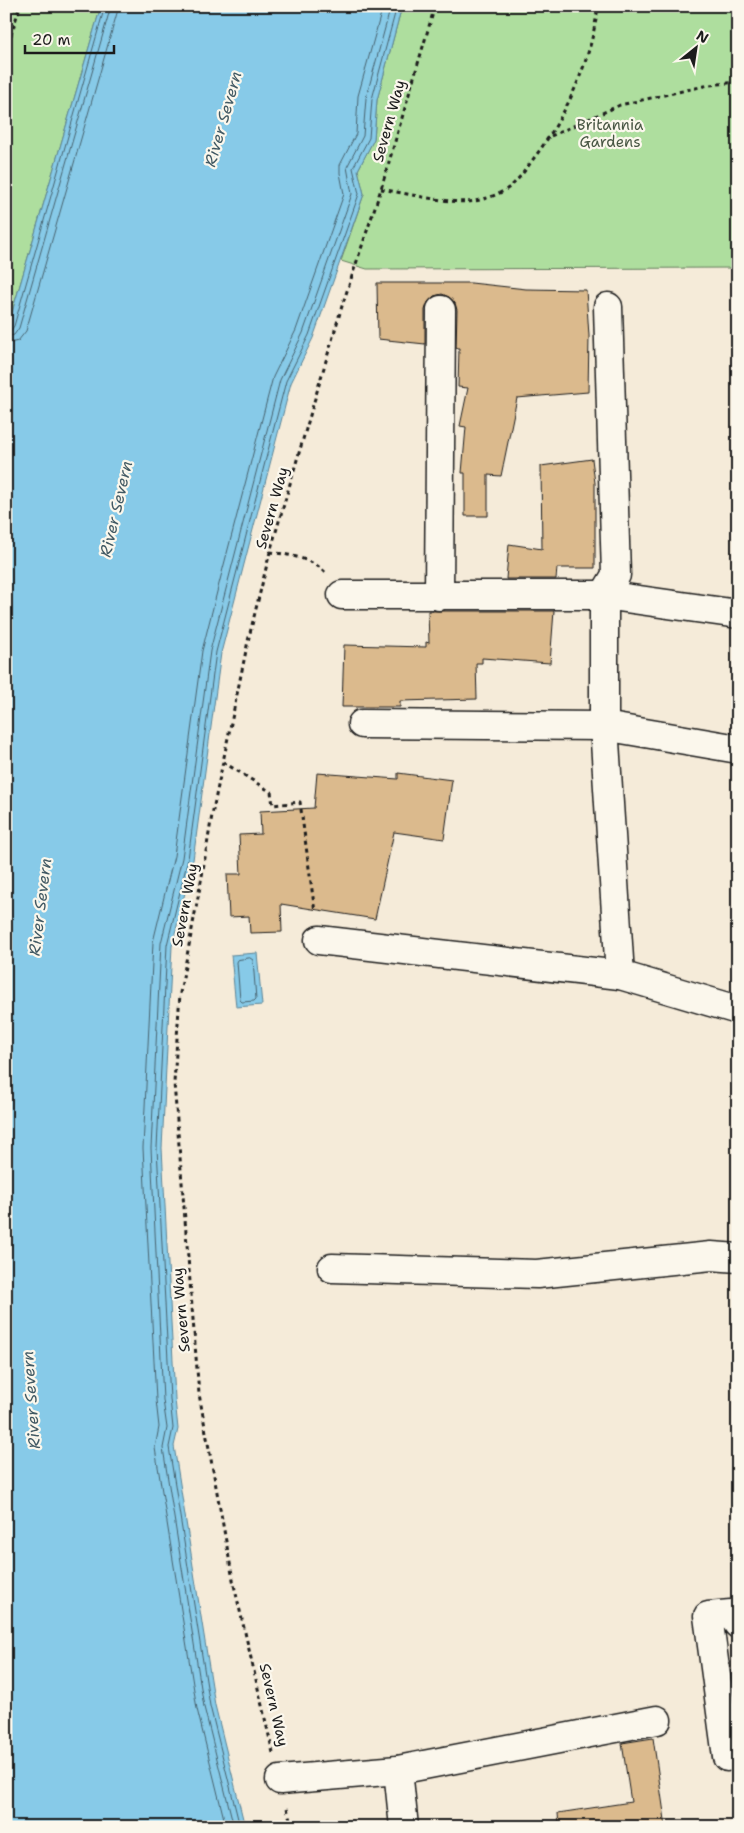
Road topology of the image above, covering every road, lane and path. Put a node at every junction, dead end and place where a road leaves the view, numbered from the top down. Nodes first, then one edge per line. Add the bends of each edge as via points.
1 (20, 6) edge
2 (435, 6) edge
3 (598, 6) edge
4 (6, 50) edge
5 (738, 82) edge
6 (550, 137) junction
7 (381, 189) junction
8 (608, 307) dead end
9 (441, 310) dead end
10 (270, 552) junction
11 (342, 594) joint
12 (604, 594) junction
13 (439, 596) junction
14 (738, 614) edge
15 (362, 724) dead end
16 (604, 726) junction
17 (738, 749) edge
18 (223, 762) junction
19 (319, 940) joint
20 (620, 975) junction
21 (738, 1010) edge
22 (738, 1258) edge
23 (332, 1268) dead end
24 (738, 1624) edge
25 (657, 1720) dead end
26 (727, 1757) dead end
27 (398, 1770) junction
28 (280, 1780) junction
29 (292, 1827) edge
30 (404, 1827) edge

1 - 4 path
2 - 7 path, Severn Way
3 - 6 path via 584,67
5 - 6 path via 709,84 620,105
6 - 7 path via 509,188 473,202
7 - 10 path, Severn Way via 342,306
8 - 12 lane via 616,575
9 - 13 lane
10 - 11 path via 311,561 325,571
10 - 18 path, Severn Way
11 - 13 lane
12 - 13 lane
12 - 14 lane
12 - 16 lane
15 - 16 lane
16 - 17 lane
16 - 20 lane
18 - 19 path via 271,792 273,805 300,802
18 - 28 path, Severn Way via 180,993 174,1083 199,1394 234,1585
19 - 20 lane
20 - 21 lane
22 - 23 lane via 711,1256 537,1274
24 - 26 lane via 731,1614 708,1616
25 - 27 lane
27 - 28 lane
27 - 30 lane
28 - 29 path, Severn Way

